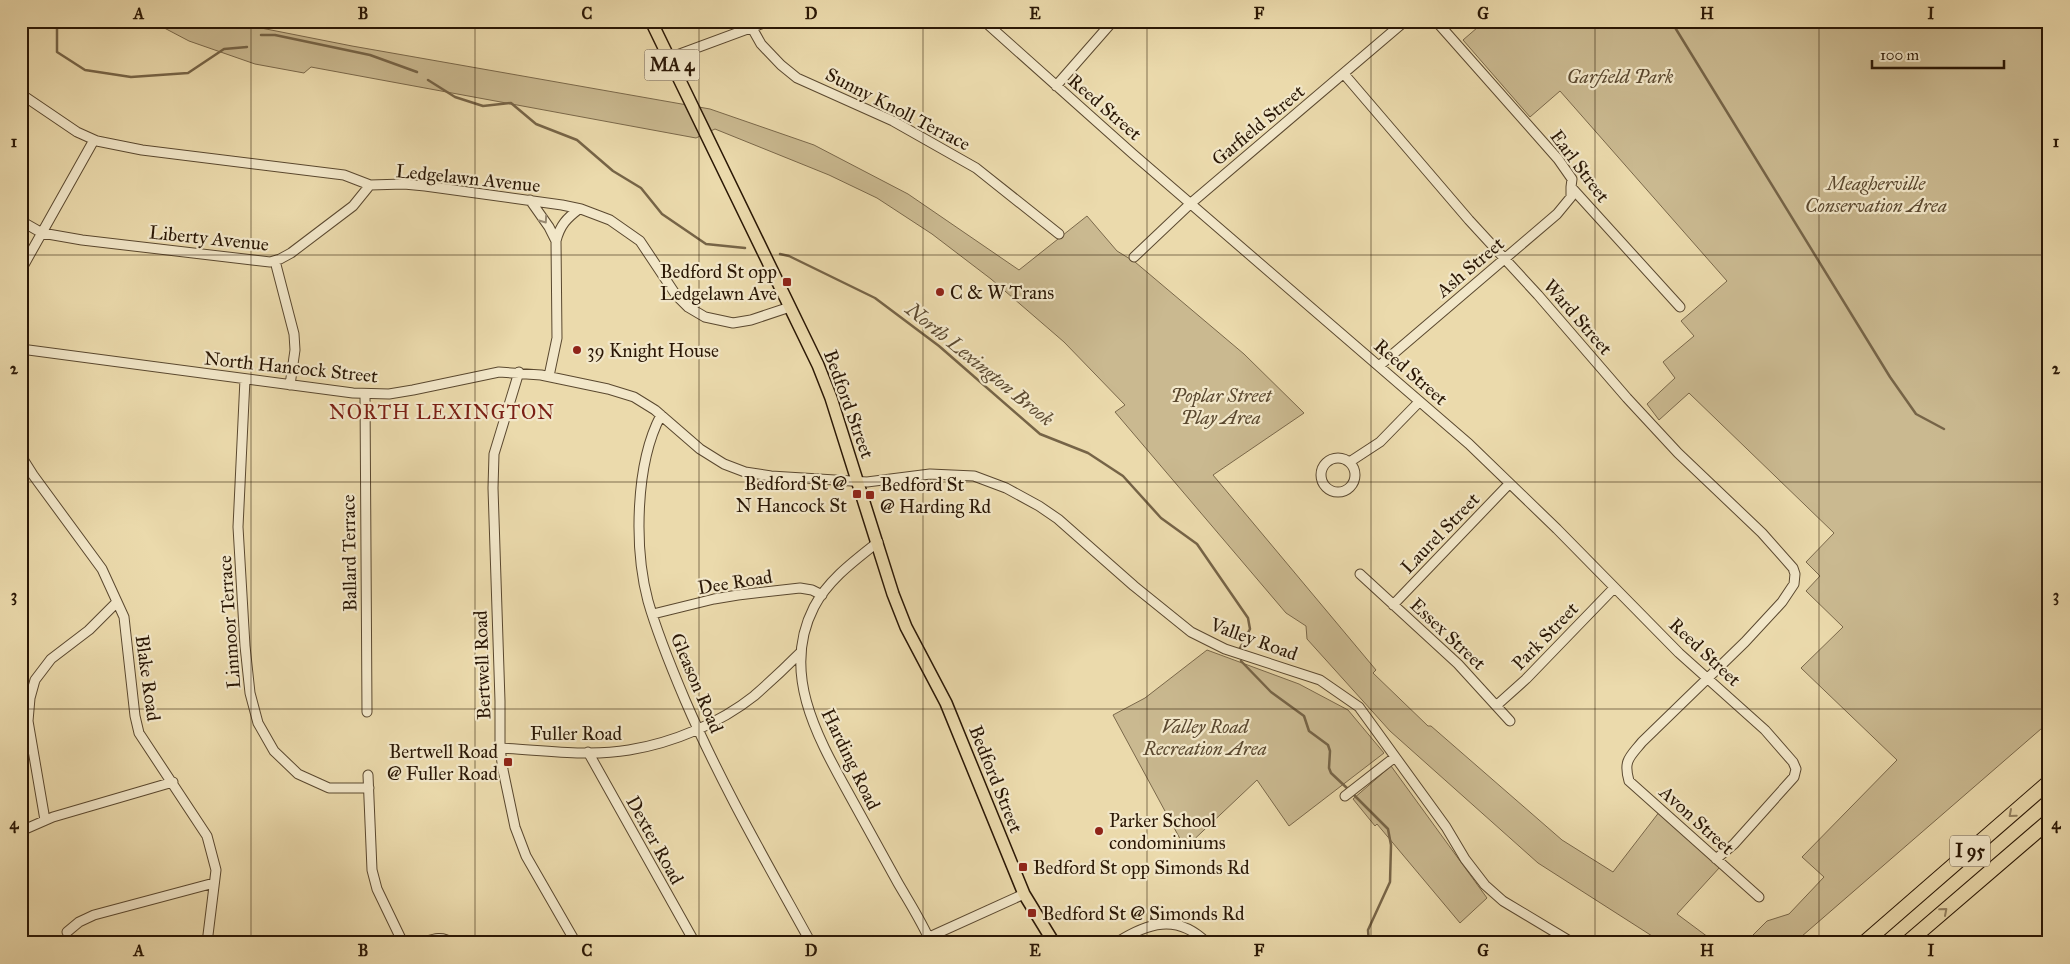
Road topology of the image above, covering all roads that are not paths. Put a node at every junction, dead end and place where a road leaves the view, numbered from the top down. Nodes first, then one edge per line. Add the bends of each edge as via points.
1 (652, 21) edge
2 (769, 21) edge
3 (984, 21) edge
4 (1113, 21) edge
5 (1405, 21) edge
6 (1436, 21) edge
7 (752, 28) junction
8 (669, 58) junction
9 (1344, 74) junction
10 (1056, 86) junction
11 (21, 94) edge
12 (94, 140) junction
13 (370, 185) junction
14 (1571, 187) junction
15 (530, 200) junction
16 (1190, 204) junction
17 (579, 209) junction
18 (21, 221) edge
19 (42, 232) junction
20 (1060, 234) dead end
21 (556, 241) junction
22 (1134, 257) dead end
23 (1504, 260) junction
24 (275, 261) junction
25 (21, 270) edge
26 (790, 307) junction
27 (1680, 307) dead end
28 (21, 349) edge
29 (1379, 366) junction
30 (519, 372) junction
31 (549, 376) junction
32 (245, 379) junction
33 (290, 385) junction
34 (365, 394) junction
35 (1419, 402) junction
36 (661, 415) junction
37 (21, 456) edge
38 (1351, 461) dead end
39 (858, 482) junction
40 (1509, 484) junction
41 (878, 542) junction
42 (1360, 574) dead end
43 (1614, 588) junction
44 (822, 595) junction
45 (117, 602) junction
46 (1394, 605) junction
47 (652, 614) junction
48 (801, 652) junction
49 (1706, 678) junction
50 (1497, 704) junction
51 (367, 712) dead end
52 (1510, 721) dead end
53 (697, 728) junction
54 (500, 748) junction
55 (588, 752) junction
56 (1395, 758) junction
57 (368, 775) dead end
58 (173, 782) junction
59 (2049, 782) edge
60 (369, 788) junction
61 (1345, 796) dead end
62 (46, 820) junction
63 (2049, 821) edge
64 (21, 831) edge
65 (1716, 859) junction
66 (214, 882) junction
67 (1024, 894) junction
68 (1759, 898) dead end
69 (67, 932) dead end
70 (930, 940) edge
71 (207, 943) edge
72 (403, 943) edge
73 (421, 943) edge
74 (452, 943) edge
75 (576, 943) edge
76 (694, 943) edge
77 (811, 943) edge
78 (916, 943) edge
79 (1054, 943) edge
80 (1116, 943) edge
81 (1207, 943) edge
82 (1572, 943) edge
83 (1864, 943) edge
84 (1908, 943) edge

1 - 8 main road, Bedford Street / MA 4
2 - 7 street
3 - 10 street, Reed Street
4 - 10 street
5 - 9 street, Garfield Street
6 - 14 street, Earl Street via 1558,159 1572,180
7 - 8 street
7 - 20 street, Sunny Knoll Terrace via 761,44 797,78 893,121 976,168
8 - 26 main road, Bedford Street / MA 4
9 - 16 street, Garfield Street
9 - 23 street, Ward Street
10 - 16 street, Reed Street
11 - 12 street, Ledgelawn Avenue
12 - 13 street, Ledgelawn Avenue via 142,150 344,176
12 - 19 street
13 - 15 street, Ledgelawn Avenue via 404,184
13 - 24 street, Liberty Avenue via 350,208 291,253
14 - 23 street, Ash Street via 1571,197 1556,214
14 - 27 street, Earl Street
15 - 17 street, Ledgelawn Avenue
15 -> 21 street
16 - 22 street, Garfield Street
16 - 29 street, Reed Street
17 - 21 street via 559,229
17 - 26 street, Ledgelawn Avenue via 610,220 640,241 676,295 705,317 734,323
18 - 19 street, Liberty Avenue
19 - 24 street, Liberty Avenue via 242,260
19 - 25 street
21 - 31 street via 557,338
23 - 29 street, Ash Street
23 - 49 street, Ward Street via 1678,454 1762,533 1795,574 1794,584 1782,602
24 - 33 street via 294,334
26 - 39 main road, Bedford Street / MA 4 via 830,395
28 - 32 street, North Hancock Street
29 - 35 street, Reed Street
30 - 31 street, North Hancock Street
30 - 34 street, North Hancock Street via 499,372 389,394
30 - 54 street, Bertwell Road via 494,454
31 - 36 street, North Hancock Street via 608,388 634,397
32 - 33 street, North Hancock Street
32 - 60 street, Linmoor Terrace via 238,527 245,646 250,693 258,724 274,750 298,774 329,788
33 - 34 street, North Hancock Street
34 - 51 street, Ballard Terrace
35 - 38 street via 1380,442
35 - 40 street, Reed Street
36 - 39 street, North Hancock Street via 700,449 745,472
36 - 47 street, Gleason Road via 645,458 640,504 640,547
37 - 45 street, Blake Road via 102,569
39 - 41 main road, Bedford Street / MA 4
39 - 56 street, Valley Road via 930,474 974,476 1039,506 1191,632 1237,653 1320,680 1344,696 1359,707
40 - 43 street, Reed Street
40 - 46 street, Laurel Street
41 - 44 street, Harding Road via 856,559
41 - 67 main road, Bedford Street / MA 4 via 906,628 946,704
42 - 46 street, Essex Street
43 - 49 street, Reed Street
43 - 50 street, Park Street via 1526,679
44 - 47 street, Dee Road via 800,588 714,599
44 - 48 street, Harding Road via 809,620
45 - 58 street, Blake Road via 124,617 139,733
45 - 62 street via 51,659 35,680 28,721
46 - 50 street, Essex Street
47 - 53 street, Gleason Road
48 - 53 street, Fuller Road via 753,696 727,714
48 - 70 street, Harding Road via 802,689 812,724
49 - 65 street, Reed Street via 1765,730 1796,769 1794,777 1734,844
49 - 65 street, Avon Street via 1642,742 1626,768 1629,781
50 - 52 street, Essex Street
53 - 55 street, Fuller Road via 682,736 629,750
53 - 77 street, Gleason Road
54 - 55 street, Fuller Road
54 - 75 street, Bertwell Road via 515,827 526,856
55 - 76 street, Dexter Road
56 - 61 street
56 - 82 street, Valley Road via 1485,885 1503,901
57 - 60 street
58 - 62 street
58 - 66 street, Blake Road via 207,836 216,870
59 -> 83 highway, I 95
60 - 72 street via 372,870 377,889
62 - 64 street
84 -> 63 highway, I 95
65 - 68 street, Avon Street
66 - 69 street via 94,915
66 - 71 street, Blake Road
67 - 70 street
67 - 79 main road, Bedford Street / MA 4
70 - 78 street
73 - 74 street via 446,938
80 - 81 street via 1141,928 1165,924 1186,928

